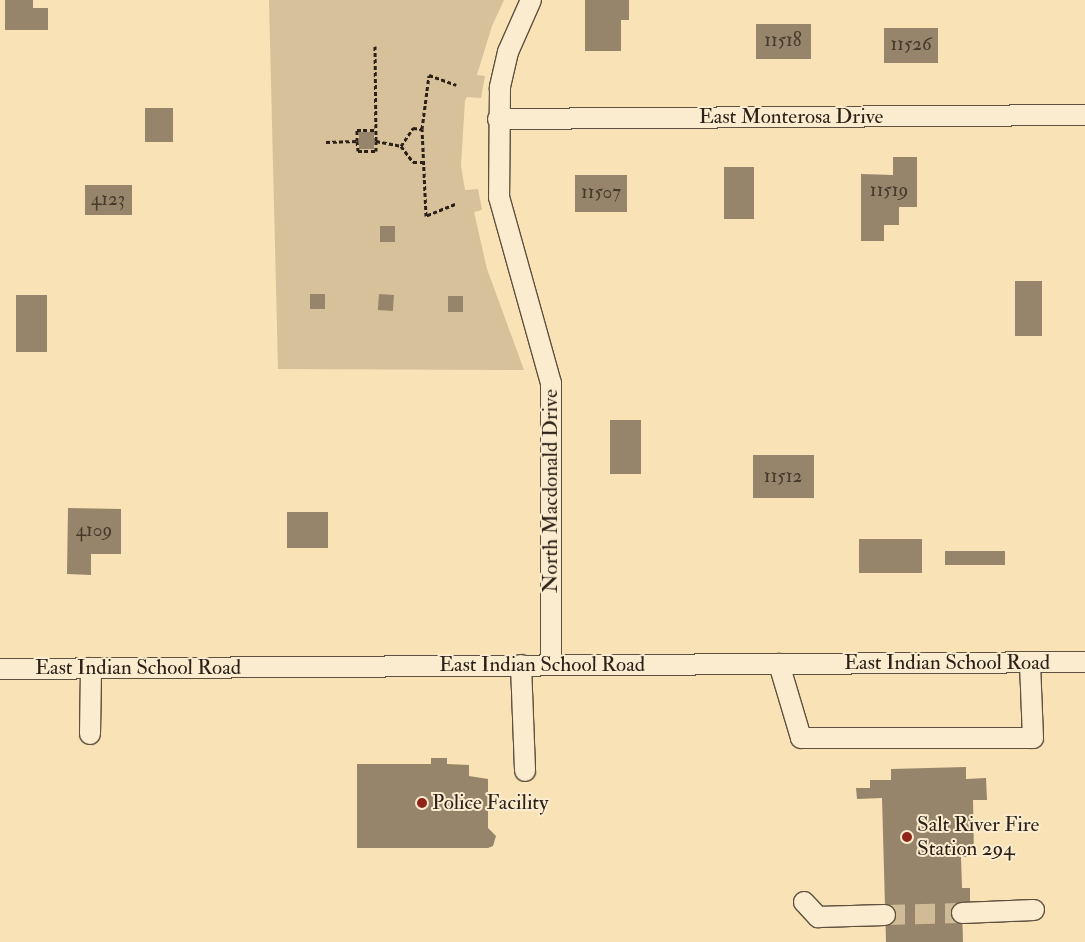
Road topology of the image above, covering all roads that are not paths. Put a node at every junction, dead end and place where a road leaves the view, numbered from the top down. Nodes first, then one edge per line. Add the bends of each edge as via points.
1 (531, 0) edge
2 (1085, 115) edge
3 (498, 119) junction
4 (1030, 662) junction
5 (1085, 662) edge
6 (779, 664) junction
7 (521, 666) junction
8 (551, 666) junction
9 (90, 668) junction
10 (0, 669) edge
11 (90, 734) dead end
12 (525, 771) dead end
13 (804, 902) dead end
14 (1034, 910) dead end
15 (962, 913) tunnel mouth
16 (885, 915) tunnel mouth

1 - 3 street, North Macdonald Drive via 508,52
2 - 3 street, East Monterosa Drive
3 - 8 street, North Macdonald Drive via 500,201 551,382
4 - 5 street, East Indian School Road
4 - 6 street, East Indian School Road
4 - 6 street via 1033,738 801,738
6 - 8 street, East Indian School Road
7 - 8 street, East Indian School Road
7 - 9 street, East Indian School Road
7 - 12 street
9 - 10 street, East Indian School Road
9 - 11 street
13 - 16 street via 818,916
14 - 15 street

